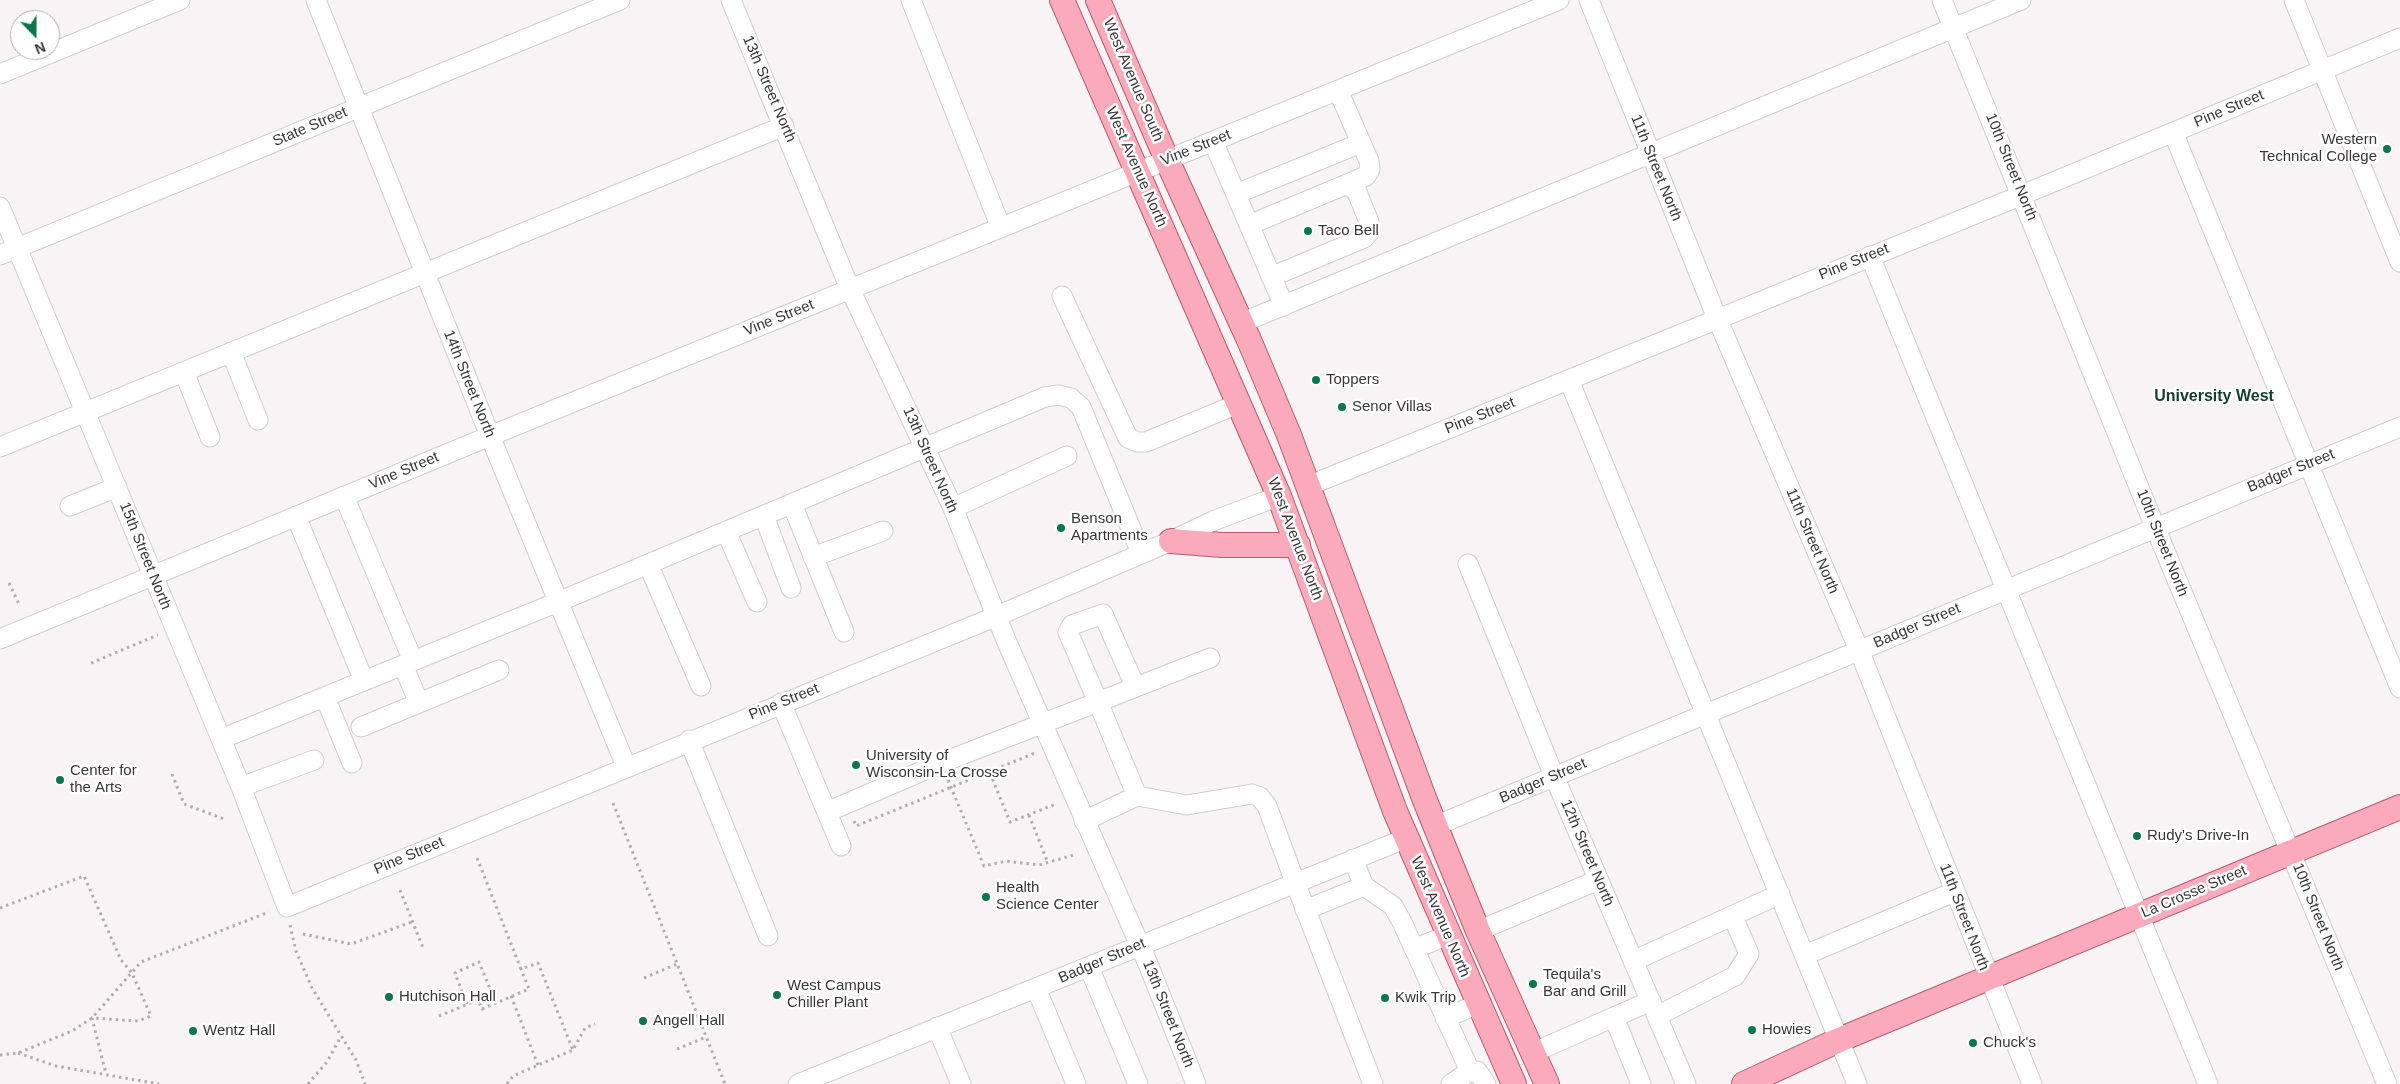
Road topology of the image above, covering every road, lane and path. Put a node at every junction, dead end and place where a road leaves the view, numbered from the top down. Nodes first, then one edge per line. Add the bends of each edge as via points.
1 (180, 0) edge
2 (316, 0) edge
3 (620, 0) edge
4 (731, 0) edge
5 (911, 0) edge
6 (1062, 0) edge
7 (1098, 0) edge
8 (1559, 0) edge
9 (1589, 0) edge
10 (1942, 0) edge
11 (2021, 0) edge
12 (2294, 0) edge
13 (1953, 28) junction
14 (2400, 38) edge
15 (2322, 70) junction
16 (0, 74) edge
17 (1338, 90) junction
18 (358, 107) junction
19 (784, 126) junction
20 (2173, 132) junction
21 (1213, 141) junction
22 (1361, 143) junction
23 (1651, 155) junction
24 (1167, 160) junction
25 (1138, 172) junction
26 (1345, 185) junction
27 (1236, 194) junction
28 (2022, 195) junction
29 (0, 207) edge
30 (1249, 225) junction
31 (1001, 228) junction
32 (18, 248) junction
33 (0, 255) edge
34 (1870, 256) junction
35 (2400, 262) edge
36 (424, 272) junction
37 (1271, 277) junction
38 (850, 289) junction
39 (1062, 296) dead end
40 (1284, 306) junction
41 (1717, 318) junction
42 (1241, 323) junction
43 (231, 352) junction
44 (184, 372) junction
45 (1569, 380) junction
46 (1240, 403) junction
47 (86, 412) junction
48 (258, 420) dead end
49 (2400, 427) edge
50 (490, 436) junction
51 (210, 437) dead end
52 (1128, 438) junction
53 (0, 447) edge
54 (926, 448) junction
55 (1099, 451) junction
56 (1067, 456) dead end
57 (2309, 464) junction
58 (1308, 486) junction
59 (117, 487) junction
60 (344, 496) junction
61 (1279, 496) junction
62 (792, 504) junction
63 (70, 506) dead end
64 (953, 508) junction
65 (296, 516) junction
66 (764, 516) junction
67 (2155, 527) junction
68 (726, 531) junction
69 (883, 531) dead end
70 (1171, 541) junction
71 (1298, 546) junction
72 (1141, 553) junction
73 (814, 557) junction
74 (648, 564) junction
75 (1468, 564) dead end
76 (153, 576) junction
77 (9, 583) dead end
78 (791, 588) dead end
79 (2006, 589) junction
80 (558, 602) junction
81 (757, 602) dead end
82 (19, 604) dead end
83 (997, 616) junction
84 (174, 628) junction
85 (844, 632) dead end
86 (0, 639) edge
87 (1859, 650) junction
88 (1210, 658) dead end
89 (91, 663) dead end
90 (408, 663) junction
91 (499, 670) dead end
92 (364, 681) junction
93 (701, 686) dead end
94 (1135, 686) junction
95 (2400, 688) edge
96 (326, 697) junction
97 (1098, 702) junction
98 (419, 703) junction
99 (781, 703) junction
100 (1706, 713) junction
101 (1043, 723) junction
102 (361, 727) dead end
103 (221, 739) junction
104 (689, 740) junction
105 (1035, 753) dead end
106 (314, 760) dead end
107 (352, 763) dead end
108 (941, 763) junction
109 (626, 766) junction
110 (990, 773) junction
111 (172, 774) dead end
112 (1554, 776) junction
113 (241, 787) junction
114 (951, 788) junction
115 (1137, 796) junction
116 (613, 803) dead end
117 (847, 804) junction
118 (1056, 804) dead end
119 (2400, 807) edge
120 (827, 812) junction
121 (1029, 815) junction
122 (224, 819) dead end
123 (1084, 821) junction
124 (1435, 826) junction
125 (1406, 838) junction
126 (841, 846) dead end
127 (2291, 851) junction
128 (1077, 854) dead end
129 (477, 858) dead end
130 (1352, 859) junction
131 (1048, 863) junction
132 (1598, 880) junction
133 (1294, 882) junction
134 (1364, 886) junction
135 (400, 890) dead end
136 (1954, 892) junction
137 (1780, 894) junction
138 (287, 907) junction
139 (0, 908) edge
140 (1305, 910) junction
141 (2140, 914) junction
142 (1733, 917) junction
143 (412, 922) junction
144 (1478, 931) junction
145 (303, 934) dead end
146 (1448, 935) junction
147 (768, 936) dead end
148 (1139, 945) junction
149 (423, 948) dead end
150 (1414, 949) junction
151 (1804, 954) junction
152 (1633, 961) junction
153 (677, 964) junction
154 (1088, 967) junction
155 (521, 969) junction
156 (132, 973) junction
157 (644, 978) dead end
158 (1988, 978) junction
159 (1036, 988) junction
160 (511, 996) junction
161 (496, 1003) junction
162 (467, 1004) junction
163 (1478, 1004) junction
164 (1654, 1008) junction
165 (439, 1016) dead end
166 (1614, 1017) junction
167 (92, 1018) junction
168 (1445, 1018) junction
169 (595, 1024) dead end
170 (937, 1027) junction
171 (341, 1036) junction
172 (706, 1037) junction
173 (1839, 1040) junction
174 (677, 1049) dead end
175 (573, 1050) junction
176 (18, 1053) junction
177 (1532, 1053) junction
178 (0, 1055) edge
179 (538, 1065) junction
180 (1470, 1071) junction
181 (106, 1074) junction
182 (1453, 1083) edge
183 (159, 1084) edge
184 (308, 1084) edge
185 (365, 1084) edge
186 (507, 1084) edge
187 (725, 1084) edge
188 (798, 1084) edge
189 (961, 1084) edge
190 (1076, 1084) edge
191 (1138, 1084) edge
192 (1196, 1084) edge
193 (1373, 1084) edge
194 (1486, 1084) edge
195 (1514, 1084) edge
196 (1547, 1084) edge
197 (1641, 1084) edge
198 (1686, 1084) edge
199 (1744, 1084) edge
200 (1857, 1084) edge
201 (2032, 1084) edge
202 (2208, 1084) edge
203 (2387, 1084) edge

1 - 16 street
2 - 18 street, 14th Street North
3 - 18 street, State Street
4 - 19 street, 13th Street North
5 - 31 street
6 - 25 main road, West Avenue North
7 - 24 main road, West Avenue South
8 - 17 street, Vine Street
9 - 23 street, 11th Street North
10 - 13 street, 10th Street North
11 - 13 street
12 - 15 street
13 - 23 street
13 - 28 street, 10th Street North
14 - 15 street, Pine Street
15 - 20 street, Pine Street
15 - 35 street
17 - 21 street, Vine Street
17 - 22 street
18 - 32 street, State Street
18 - 36 street, 14th Street North
19 - 36 street
19 - 38 street, 13th Street North
20 - 28 street, Pine Street
20 - 57 street
21 - 24 street, Vine Street
21 - 27 street
22 - 26 street via 1370,169 1366,176
22 - 27 street
23 - 40 street
23 - 41 street, 11th Street North
24 - 25 street, Vine Street
24 - 42 main road, West Avenue North
25 - 31 street, Vine Street
25 - 46 main road, West Avenue North
26 - 30 street
26 - 37 street via 1352,186 1357,192 1370,231 1364,238
27 - 30 street
28 - 34 street, Pine Street
28 - 67 street, 10th Street North
29 - 32 street, 15th Street North
30 - 37 street
31 - 38 street, Vine Street
32 - 33 street, State Street
32 - 47 street, 15th Street North
34 - 41 street, Pine Street
34 - 79 street
36 - 43 street
36 - 50 street, 14th Street North
37 - 40 street
38 - 50 street, Vine Street
38 - 54 street, 13th Street North
39 - 52 street
40 - 42 street
41 - 45 street, Pine Street
41 - 87 street, 11th Street North
42 - 58 main road, West Avenue North
43 - 44 street
43 - 48 street
44 - 47 street
44 - 51 street
45 - 58 street, Pine Street
45 - 100 street
46 - 52 street via 1146,442
46 - 61 main road, West Avenue North
47 - 53 street
47 - 59 street, 15th Street North
49 - 57 street, Badger Street
50 - 60 street, Vine Street
50 - 80 street, 14th Street North
52 - 55 street
54 - 55 street via 1045,397 1058,395 1071,398 1080,407
54 - 62 street
54 - 64 street, 13th Street North
55 - 72 street
56 - 64 street
57 - 67 street, Badger Street
57 - 95 street
58 - 124 main road, West Avenue North
59 - 63 street
59 - 76 street, 15th Street North
60 - 65 street, Vine Street
60 - 90 street
61 - 70 street, Pine Street
61 - 71 main road, West Avenue North
62 - 66 street
62 - 73 street
64 - 83 street, 13th Street North
65 - 76 street, Vine Street
65 - 92 street
66 - 68 street
66 - 78 street
67 - 79 street, Badger Street
67 - 127 street, 10th Street North
68 - 74 street
68 - 81 street
69 - 73 street
70 - 71 main road
70 - 72 street, Pine Street
71 - 125 main road, West Avenue North
72 - 83 street, Pine Street
73 - 85 street
74 - 80 street
74 - 93 street
75 - 112 street, 12th Street North
76 - 84 street, 15th Street North
76 - 86 street, Vine Street
77 - 82 path
79 - 87 street, Badger Street
79 - 141 street
80 - 90 street
80 - 109 street, 14th Street North
83 - 99 street, Pine Street
83 - 101 street, 13th Street North
84 - 89 path
84 - 103 street, 15th Street North
87 - 100 street, Badger Street
87 - 136 street, 11th Street North
88 - 94 street
90 - 92 street
90 - 98 street
91 - 98 street
92 - 96 street
94 - 97 street
94 - 97 street via 1103,614 1072,625 1068,632
96 - 103 street
96 - 107 street
97 - 101 street
97 - 115 street
98 - 102 street
99 - 104 street, Pine Street
99 - 120 street
100 - 112 street, Badger Street
100 - 137 street
101 - 108 street
101 - 123 street, 13th Street North
103 - 113 street, 15th Street North
104 - 109 street, Pine Street
104 - 147 street
105 - 110 path
106 - 113 street
108 - 114 path
108 - 117 street
109 - 138 street, Pine Street
110 - 114 path
110 - 121 path via 1010,822
111 - 122 path via 184,804
112 - 124 street, Badger Street
112 - 132 street, 12th Street North
113 - 138 street, 15th Street North
114 - 117 path via 856,826
114 - 131 path via 984,866 1006,861
115 - 123 street
115 - 133 street via 1187,805 1239,795 1260,797 1267,806
116 - 153 path
117 - 120 street
118 - 121 path
119 - 127 main road, La Crosse Street
120 - 126 street
121 - 131 path
123 - 148 street, 13th Street North
124 - 144 main road, West Avenue North
125 - 130 street, Badger Street
125 - 146 main road, West Avenue North
127 - 141 main road, La Crosse Street
127 - 203 street, 10th Street North
128 - 131 path
129 - 155 path
130 - 133 street, Badger Street
130 - 134 street
132 - 144 street
132 - 152 street, 12th Street North
133 - 140 street
133 - 148 street, Badger Street
134 - 140 street
134 - 150 street via 1393,906
135 - 143 path
136 - 151 street
136 - 158 street, 11th Street North
137 - 142 street
137 - 151 street
138 - 156 path via 257,915 154,956 141,962
138 - 171 path via 294,945 312,988
139 - 156 path via 84,876 121,960
140 - 193 street
141 - 158 main road, La Crosse Street
141 - 202 street
142 - 152 street
142 - 164 street via 1749,954 1735,976
143 - 145 path via 351,944
143 - 149 path
144 - 177 main road, West Avenue North
146 - 150 street
146 - 163 main road, West Avenue North
148 - 154 street, Badger Street
148 - 192 street, 13th Street North
150 - 168 street
151 - 173 street
152 - 164 street, 12th Street North
153 - 157 path
153 - 172 path
154 - 159 street, Badger Street
154 - 191 street
155 - 160 path via 529,989
155 - 175 path via 538,962
156 - 167 path
156 - 167 path via 151,1016 138,1021
158 - 173 main road, La Crosse Street
158 - 201 street, 11th Street North
159 - 170 street, Badger Street
159 - 190 street
160 - 161 path
160 - 179 path
161 - 162 path via 482,1009 478,1000
161 - 162 path via 480,962 455,974
162 - 165 path
163 - 168 street
163 - 195 main road, West Avenue North
164 - 166 street
164 - 198 street, 12th Street North
166 - 177 street
166 - 197 street
167 - 176 path via 72,1031
167 - 181 path
168 - 180 street
169 - 175 path via 585,1028
170 - 188 street, Badger Street
170 - 189 street
171 - 184 path via 327,1062
171 - 185 path via 356,1060
172 - 174 path
172 - 187 path
173 - 199 main road, La Crosse Street
173 - 200 street
175 - 179 path
176 - 178 path
176 - 181 path via 56,1066
177 - 196 main road, West Avenue North
179 - 186 path via 513,1076
180 - 182 street
180 - 194 street via 1477,1071
181 - 183 path

